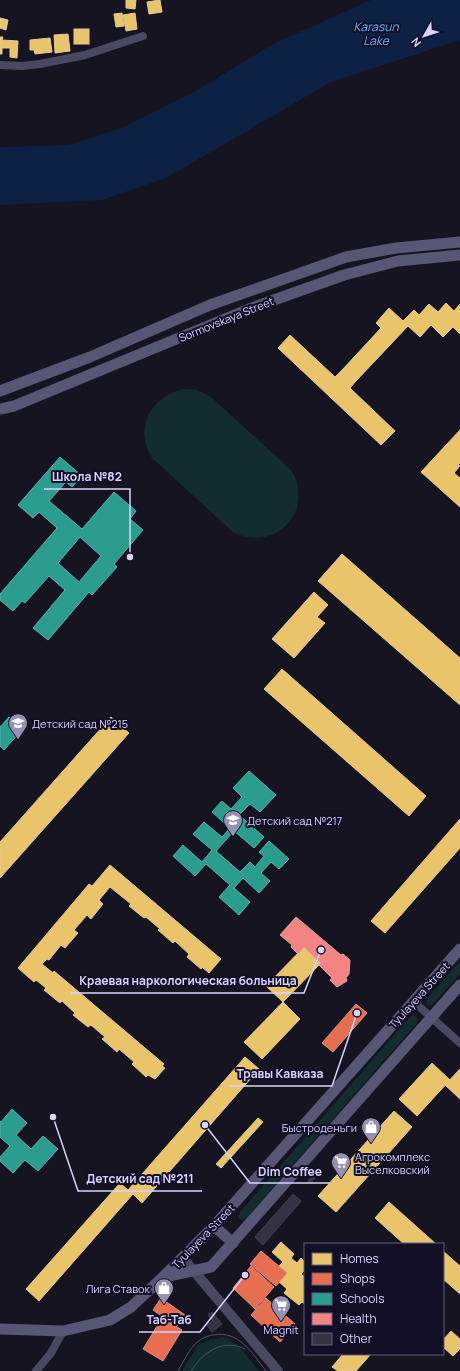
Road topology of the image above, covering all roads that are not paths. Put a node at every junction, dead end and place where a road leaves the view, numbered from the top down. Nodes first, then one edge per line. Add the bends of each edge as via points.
1 (143, 36) dead end
2 (0, 65) edge
3 (460, 242) edge
4 (351, 256) junction
5 (460, 256) edge
6 (355, 272) junction
7 (0, 391) edge
8 (0, 409) edge
9 (460, 948) edge
10 (460, 985) edge
11 (413, 1001) junction
12 (431, 1018) junction
13 (460, 1044) edge
14 (214, 1226) junction
15 (232, 1243) junction
16 (183, 1258) junction
17 (194, 1270) junction
18 (163, 1278) junction
19 (0, 1330) edge
20 (63, 1331) junction
21 (36, 1371) edge
22 (278, 1371) edge

1 - 2 street via 85,55 40,64
3 - 4 main road, Sormovskaya Street via 396,248
4 - 6 main road
4 - 7 main road, Sormovskaya Street via 210,305 90,357
5 - 6 main road, Sormovskaya Street via 398,262
6 - 8 main road, Sormovskaya Street via 249,309 14,406
9 - 11 main road, Tyulayeva Street
10 - 12 main road, Tyulayeva Street
11 - 12 street
11 - 14 main road, Tyulayeva Street
12 - 13 street
12 - 15 main road, Tyulayeva Street
14 - 15 main road
14 - 16 main road, Tyulayeva Street
15 - 17 main road, Tyulayeva Street via 210,1267
16 - 17 street
16 - 18 main road, Tyulayeva Street
17 - 18 main road, Tyulayeva Street
17 - 22 street
18 - 20 main road via 131,1307 110,1320
19 - 20 main road
20 - 21 street via 51,1353

